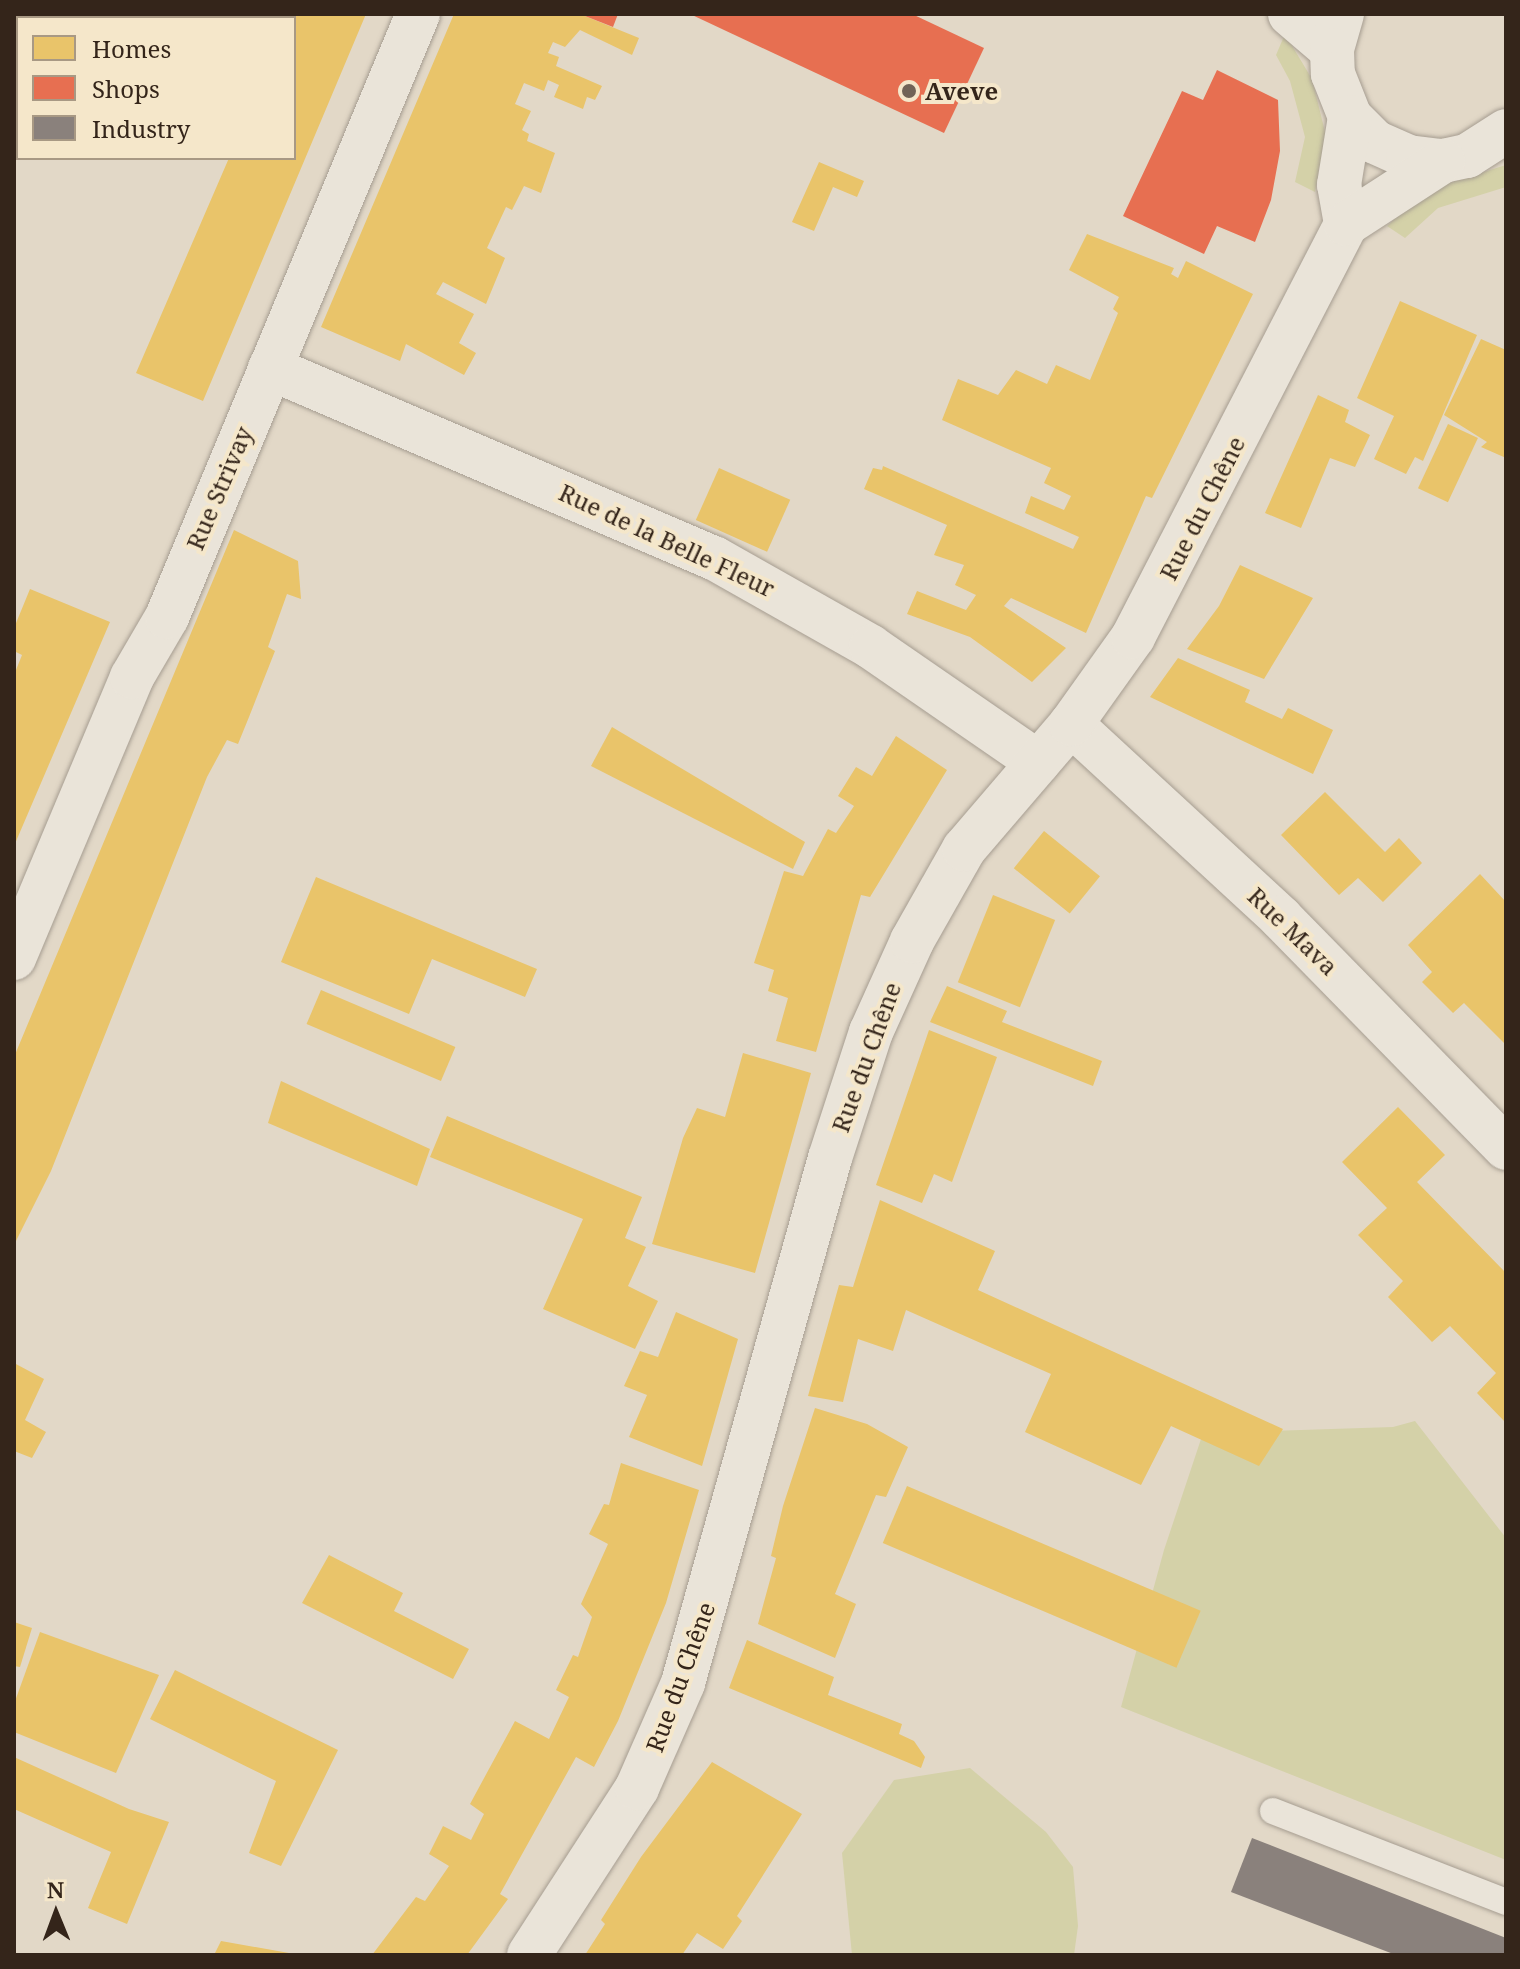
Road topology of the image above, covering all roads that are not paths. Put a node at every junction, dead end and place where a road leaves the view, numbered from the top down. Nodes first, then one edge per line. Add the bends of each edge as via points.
1 (418, 14) edge
2 (1290, 14) edge
3 (1337, 32) edge
4 (1350, 117) junction
5 (1500, 140) edge
6 (1443, 161) junction
7 (1346, 224) junction
8 (270, 368) junction
9 (1071, 724) junction
10 (1038, 762) junction
11 (14, 958) edge
12 (1506, 1148) edge
13 (1273, 1811) dead end
14 (1506, 1902) edge
15 (529, 1955) edge

1 - 8 street, Rue Strivay
2 - 3 street
3 - 4 street via 1333,74
4 - 6 street via 1375,142 1408,157
4 - 7 street via 1339,185
5 - 6 street
6 - 7 street
7 - 9 street, Rue du Chêne via 1161,588
8 - 10 street, Rue de la Belle Fleur via 725,563 884,655
8 - 11 street, Rue Strivay via 167,617 132,677
9 - 10 street, Rue du Chêne
9 - 12 street, Rue Mava via 1281,918
10 - 15 street, Rue du Chêne via 964,849 885,996 830,1158 683,1683 637,1788
13 - 14 lane

